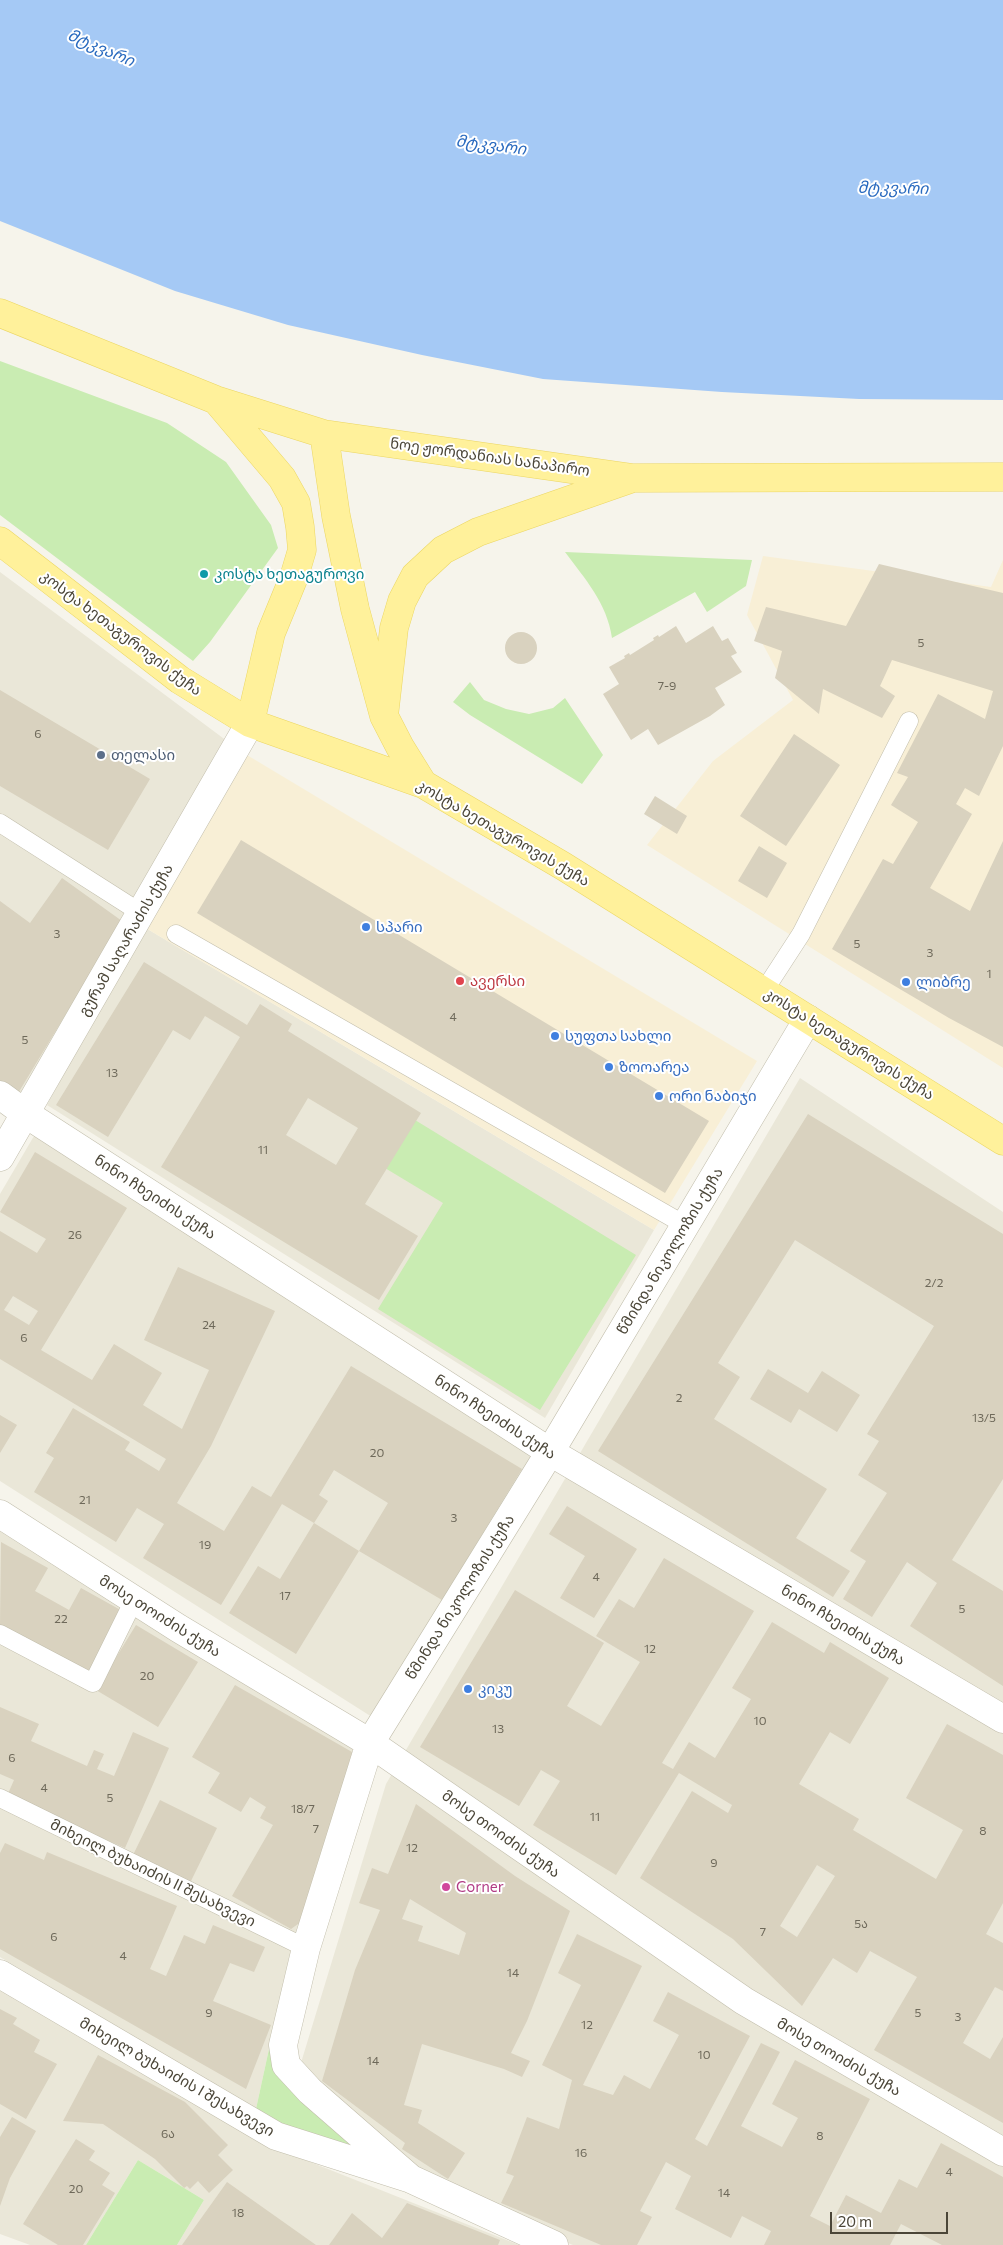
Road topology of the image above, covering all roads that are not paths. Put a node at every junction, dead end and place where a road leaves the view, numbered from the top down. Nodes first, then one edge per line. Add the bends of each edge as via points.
1 (0, 313) edge
2 (216, 400) junction
3 (324, 434) junction
4 (1003, 477) edge
5 (633, 478) junction
6 (0, 541) edge
7 (384, 716) junction
8 (909, 721) dead end
9 (250, 723) junction
10 (423, 784) junction
11 (0, 823) edge
12 (141, 913) junction
13 (176, 934) dead end
14 (764, 991) junction
15 (808, 1019) junction
16 (0, 1095) edge
17 (26, 1114) junction
18 (1003, 1141) edge
19 (0, 1156) edge
20 (685, 1225) junction
21 (550, 1452) junction
22 (0, 1514) edge
23 (134, 1600) junction
24 (0, 1634) edge
25 (1003, 1719) edge
26 (370, 1743) junction
27 (0, 1798) edge
28 (306, 1948) junction
29 (0, 1974) edge
30 (1003, 2152) edge
31 (411, 2179) junction
32 (554, 2245) edge

1 - 2 main road, ნოე ჟორდანიას სანაპირო
2 - 3 main road, ნოე ჟორდანიას სანაპირო
2 - 9 main road via 282,478 296,503 302,550 270,633
3 - 5 main road, ნოე ჟორდანიას სანაპირო
3 - 7 main road via 354,608
4 - 5 main road, ნოე ჟორდანიას სანაპირო
5 - 7 main road via 478,532 443,550 415,576 402,601 394,628
6 - 9 main road, კოსტა ხეთაგუროვის ქუჩა via 180,680
7 - 10 main road
8 - 14 lane via 801,934
9 - 10 main road, კოსტა ხეთაგუროვის ქუჩა
9 - 12 street, გურამ საღარაძის ქუჩა
10 - 14 main road, კოსტა ხეთაგუროვის ქუჩა
11 - 12 lane
12 - 17 street, გურამ საღარაძის ქუჩა
13 - 20 lane
14 - 15 main road, კოსტა ხეთაგუროვის ქუჩა
15 - 18 main road, კოსტა ხეთაგუროვის ქუჩა
15 - 20 street, წმინდა ნიკოლოზის ქუჩა
16 - 17 street, ნინო ჩხეიძის ქუჩა
17 - 19 street, გურამ საღარაძის ქუჩა
17 - 21 street, ნინო ჩხეიძის ქუჩა
20 - 21 street, წმინდა ნიკოლოზის ქუჩა
21 - 25 street, ნინო ჩხეიძის ქუჩა
21 - 26 street, წმინდა ნიკოლოზის ქუჩა
22 - 23 street, მოსე თოიძის ქუჩა
23 - 24 lane via 93,1683
23 - 26 street, მოსე თოიძის ქუჩა
26 - 28 street, წმინდა ნიკოლოზის ქუჩა
26 - 30 street, მოსე თოიძის ქუჩა via 744,2001
27 - 28 lane, მიხეილ ბუხაიძის II შესახვევი
28 - 31 street, წმინდა ნიკოლოზის ქუჩა via 283,2045 286,2065 310,2091
29 - 31 street, მიხეილ ბუხაიძის I შესახვევი via 276,2136
31 - 32 street, მიხეილ ბუხაიძის I შესახვევი

